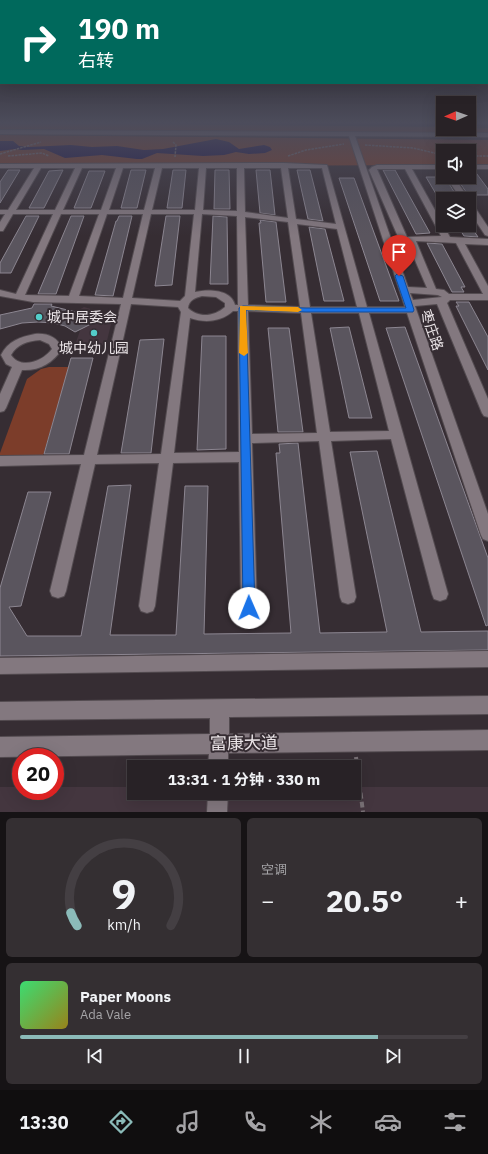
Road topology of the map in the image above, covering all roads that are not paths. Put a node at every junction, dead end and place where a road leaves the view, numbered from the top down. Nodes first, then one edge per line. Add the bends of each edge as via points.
1 (361, 161) edge
2 (203, 165) junction
3 (240, 165) junction
4 (284, 165) junction
5 (0, 166) edge
6 (39, 166) junction
7 (79, 166) junction
8 (120, 166) junction
9 (159, 166) junction
10 (407, 167) junction
11 (436, 167) edge
12 (476, 168) edge
13 (486, 169) edge
14 (0, 212) edge
15 (11, 212) junction
16 (58, 212) junction
17 (103, 212) junction
18 (148, 212) junction
19 (198, 212) junction
20 (241, 214) junction
21 (476, 215) edge
22 (292, 220) junction
23 (341, 227) junction
24 (0, 229) edge
25 (488, 233) edge
26 (407, 240) junction
27 (447, 240) junction
28 (460, 242) junction
29 (488, 242) edge
30 (404, 290) junction
31 (433, 292) junction
32 (0, 293) edge
33 (488, 296) edge
34 (19, 297) junction
35 (73, 299) junction
36 (444, 299) junction
37 (126, 301) junction
38 (186, 305) junction
39 (409, 306) junction
40 (230, 308) junction
41 (243, 308) junction
42 (306, 310) junction
43 (363, 310) junction
44 (18, 365) dead end
45 (0, 408) edge
46 (488, 413) edge
47 (396, 435) junction
48 (325, 437) junction
49 (245, 439) junction
50 (245, 457) junction
51 (166, 458) junction
52 (90, 460) junction
53 (0, 461) edge
54 (488, 535) edge
55 (58, 591) dead end
56 (440, 594) dead end
57 (348, 597) dead end
58 (147, 606) dead end
59 (249, 608) dead end
60 (488, 659) edge
61 (0, 666) edge
62 (488, 705) edge
63 (220, 708) junction
64 (0, 711) edge
65 (488, 740) edge
66 (219, 744) junction
67 (0, 747) edge
68 (218, 760) edge
69 (218, 800) edge
70 (217, 812) edge

1 - 30 street, 枣庄路
2 - 3 street
2 - 9 street
2 - 19 street
3 - 4 street
3 - 20 street
4 - 22 street
4 - 23 street via 326,166
5 - 6 street
6 - 7 street
6 - 15 street
7 - 8 street
7 - 16 street
8 - 9 street
8 - 17 street
9 - 18 street
10 - 11 street
10 - 26 street via 374,168 403,239
10 - 27 street
12 - 13 street
14 - 15 street
15 - 16 street
15 - 24 street
16 - 17 street
16 - 34 street
17 - 18 street
17 - 35 street
18 - 19 street
18 - 37 street
19 - 20 street
19 - 38 street
20 - 22 street
20 - 41 street
21 - 25 street
22 - 23 street
22 - 42 street
23 - 43 street
26 - 27 street
26 - 31 street via 412,242
27 - 28 street
28 - 29 street
28 - 33 street
30 - 31 street
30 - 39 street, 枣庄路
31 - 36 street via 441,292
32 - 34 street
33 - 36 street
34 - 35 street
35 - 37 street
36 - 39 street
36 - 46 street
37 - 38 street
37 - 52 street
38 - 40 street via 198,318 214,318
38 - 40 street via 202,293 216,294 227,299
38 - 51 street
39 - 43 street
39 - 54 street, 枣庄路
40 - 41 street
41 - 42 street
41 - 49 street
42 - 43 street
42 - 48 street
43 - 47 street
44 - 45 street
47 - 48 street
47 - 56 street
48 - 49 street
48 - 57 street
49 - 50 street
50 - 51 street
50 - 59 street
51 - 52 street
51 - 58 street
52 - 53 street
52 - 55 street
60 - 61 street
62 - 63 street
63 - 64 street
63 - 66 street
65 - 66 street, 富康大道
66 - 67 street, 富康大道
66 - 68 street
69 - 70 street

